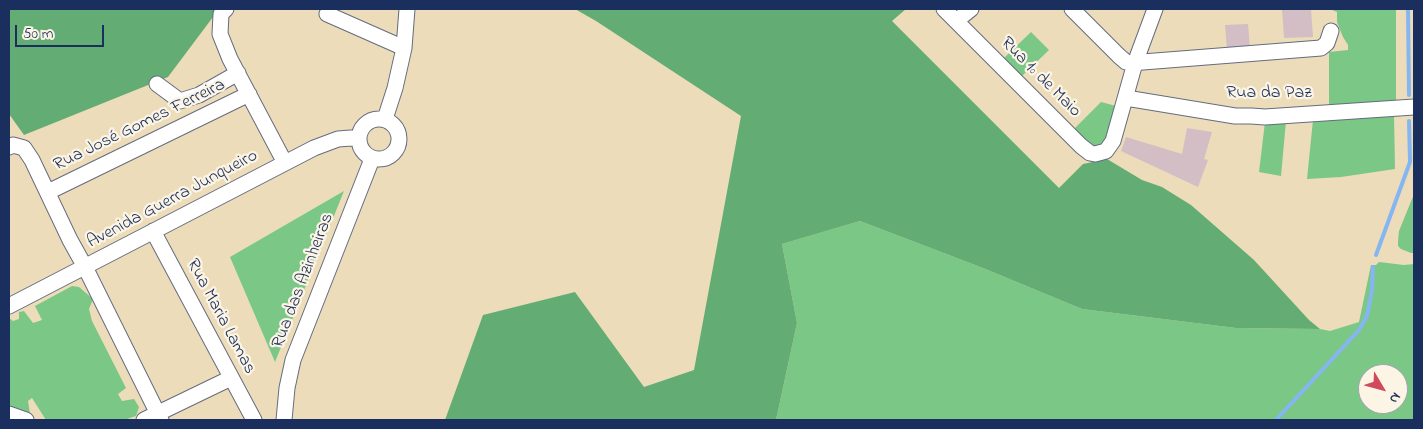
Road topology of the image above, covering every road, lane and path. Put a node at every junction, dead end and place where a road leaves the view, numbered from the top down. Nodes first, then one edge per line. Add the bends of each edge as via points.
1 (226, 9) edge
2 (406, 9) edge
3 (944, 9) edge
4 (971, 9) edge
5 (1072, 9) edge
6 (1155, 9) edge
7 (327, 14) dead end
8 (956, 21) junction
9 (1331, 31) dead end
10 (404, 48) junction
11 (1136, 63) junction
12 (238, 73) junction
13 (157, 84) dead end
14 (248, 94) junction
15 (1126, 98) junction
16 (1414, 107) edge
17 (385, 119) junction
18 (359, 138) junction
19 (9, 147) edge
20 (372, 159) junction
21 (285, 163) junction
22 (48, 192) junction
23 (153, 231) junction
24 (85, 267) junction
25 (9, 306) edge
26 (231, 378) junction
27 (9, 414) edge
28 (154, 418) edge
29 (26, 420) edge
30 (254, 420) edge
31 (284, 420) edge

1 - 12 street via 221,14 220,34
2 - 10 street
3 - 8 street, Rua 1º de Maio
4 - 8 street
5 - 11 street via 1122,59
6 - 11 street
7 - 10 street
8 - 15 street, Rua 1º de Maio via 1085,150 1095,154 1106,151 1113,141
9 - 11 street via 1328,44 1321,48
10 - 17 street
11 - 15 street
12 - 13 street via 180,101
12 - 14 street
14 - 21 street
14 - 22 street, Rua José Gomes Ferreira
15 - 16 street, Rua da Paz via 1250,116
17 - 18 street via 364,125
17 - 20 street via 396,128 400,142 393,155
18 - 20 street via 362,150
18 - 21 street, Avenida Guerra Junqueiro via 338,139
19 - 22 street via 24,148
20 - 31 street, Rua das Azinheiras via 293,360
21 - 23 street, Avenida Guerra Junqueiro
22 - 24 street
23 - 24 street, Avenida Guerra Junqueiro
23 - 26 street, Rua Maria Lamas
24 - 25 street, Avenida Guerra Junqueiro
24 - 28 street
26 - 28 street
26 - 30 street, Rua Maria Lamas
27 - 29 street

